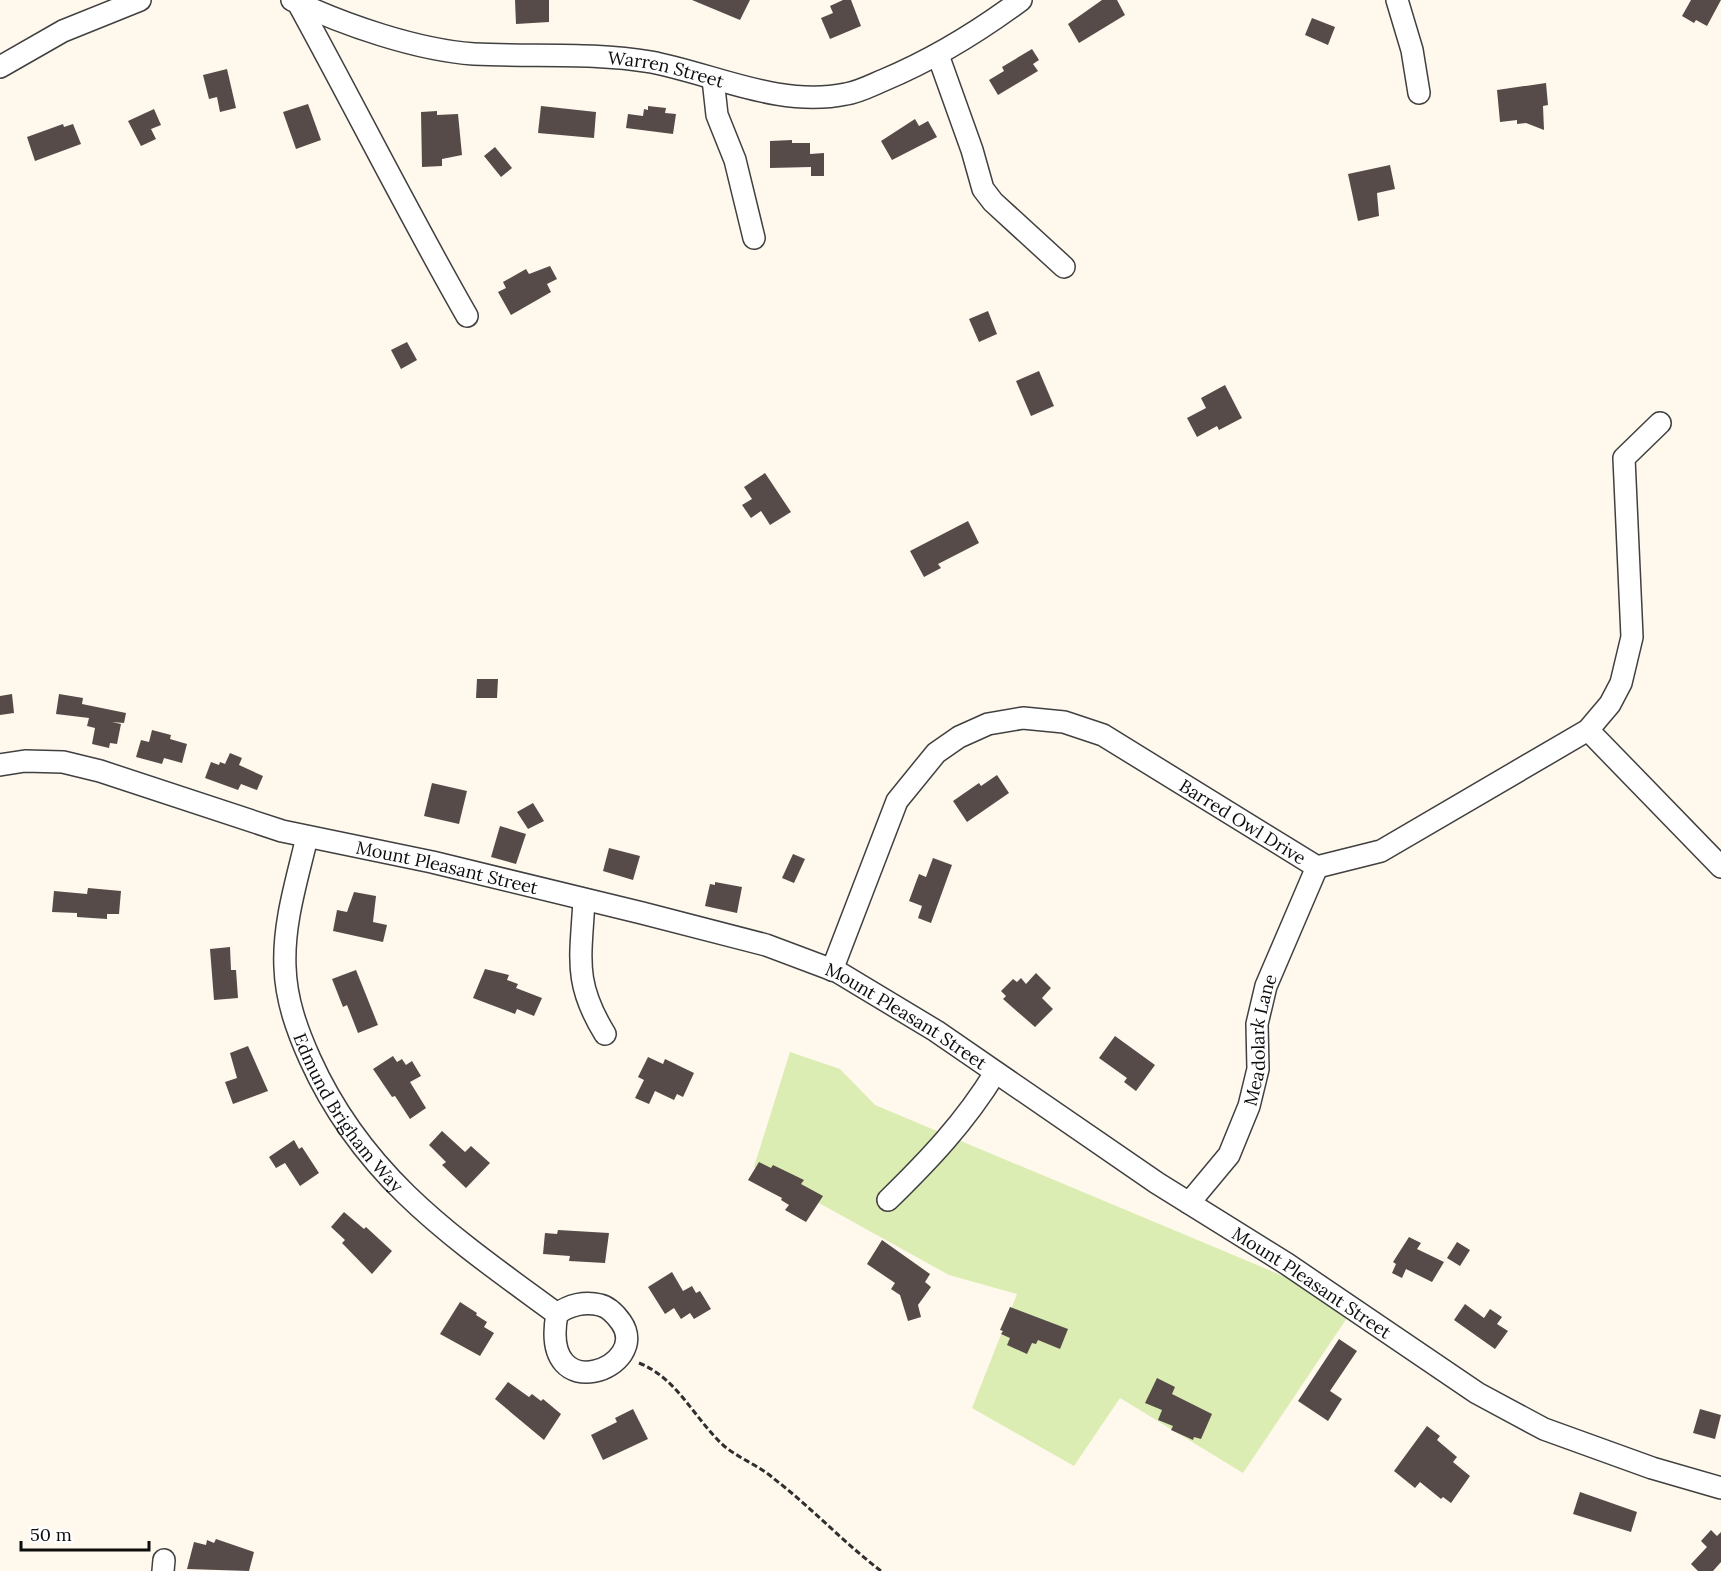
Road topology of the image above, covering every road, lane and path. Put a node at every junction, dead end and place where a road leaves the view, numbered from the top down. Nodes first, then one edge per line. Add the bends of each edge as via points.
1 (140, 0) edge
2 (1021, 0) edge
3 (1397, 0) edge
4 (295, 1) edge
5 (938, 55) junction
6 (0, 67) edge
7 (713, 79) junction
8 (1419, 93) dead end
9 (754, 238) dead end
10 (1064, 267) dead end
11 (467, 316) dead end
12 (1660, 423) dead end
13 (1588, 730) junction
14 (0, 765) edge
15 (307, 837) junction
16 (1317, 867) junction
17 (1721, 867) edge
18 (584, 900) junction
19 (832, 970) junction
20 (605, 1034) dead end
21 (995, 1072) junction
22 (888, 1200) dead end
23 (1189, 1203) junction
24 (557, 1314) junction
25 (621, 1356) junction
26 (1721, 1488) edge
27 (881, 1571) edge

1 - 6 street via 63,31
2 - 5 street, Warren Street
3 - 8 street via 1412,50
4 - 7 street, Warren Street via 409,44 439,50 650,62
4 - 11 street
5 - 7 street, Warren Street via 848,94 820,98
5 - 10 street via 983,189
7 - 9 street via 717,115 735,160
12 - 13 street, Barred Owl Drive via 1624,458 1632,637 1621,682 1610,704
13 - 16 street, Barred Owl Drive via 1381,851
13 - 17 street
14 - 15 street, Mount Pleasant Street via 63,762
15 - 18 street, Mount Pleasant Street
15 - 24 street, Edmund Brigham Way via 286,928 285,967 288,1000 319,1079 345,1122 397,1189
16 - 19 street, Barred Owl Drive via 1103,735 1064,722 1023,718 988,724 936,753 897,801
16 - 23 street, Meadolark Lane via 1266,986 1257,1024 1258,1069 1249,1106 1229,1155
18 - 19 street, Mount Pleasant Street via 766,945
18 - 20 street via 582,986 589,1008
19 - 21 street, Mount Pleasant Street via 904,1010
21 - 22 street via 972,1111 938,1152
21 - 23 street, Mount Pleasant Street
23 - 26 street, Mount Pleasant Street via 1510,1412 1580,1443
24 - 25 street via 576,1305 604,1305 624,1326 626,1341
24 - 25 street via 553,1334 556,1352 564,1364 578,1372 593,1373 609,1368
25 - 27 path via 655,1369 723,1445 773,1477

